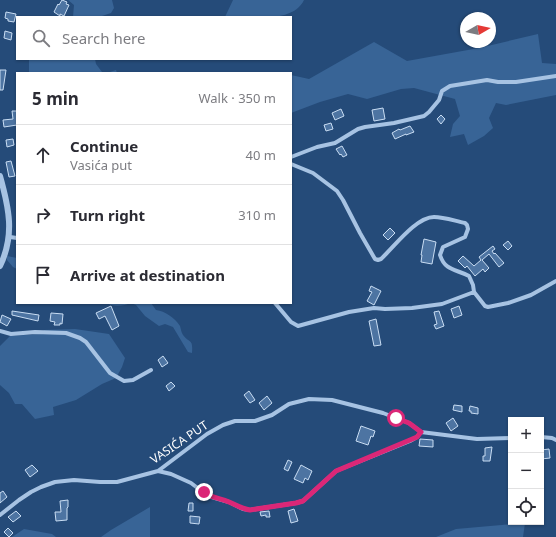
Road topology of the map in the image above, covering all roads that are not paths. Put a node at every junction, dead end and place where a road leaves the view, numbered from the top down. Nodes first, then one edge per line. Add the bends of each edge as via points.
1 (556, 76) edge
2 (292, 157) edge
3 (292, 164) edge
4 (0, 176) edge
5 (10, 237) junction
6 (16, 238) edge
7 (0, 266) edge
8 (556, 281) edge
9 (474, 292) junction
10 (276, 304) edge
11 (0, 331) edge
12 (151, 370) dead end
13 (421, 432) junction
14 (544, 437) edge
15 (508, 438) edge
16 (556, 440) edge
17 (158, 471) junction
18 (0, 515) edge

1 - 2 street via 516,82 487,80 450,86 442,91 439,100 424,116 365,126 335,143
3 - 9 street via 313,173 337,192 375,259 382,259 422,220 434,217 468,225 465,237 443,247 440,255 448,268 469,276
4 - 5 street via 6,199
5 - 6 street
5 - 7 street via 6,255
8 - 9 street via 531,295 488,307
9 - 10 street via 442,304 412,308 374,308 298,326 291,322
11 - 12 street via 11,334 66,334 80,338 110,373 124,381 133,380
13 - 15 street, VASIĆA PUT via 477,439
13 - 17 street, VASIĆA PUT via 409,423 383,413 332,400 309,399 289,404 272,415 255,421 235,421 223,425
13 - 17 street via 417,437 336,471 303,501 265,508 243,509 208,496 191,483
14 - 16 street
17 - 18 street, VASIĆA PUT via 117,482 54,482 32,492

